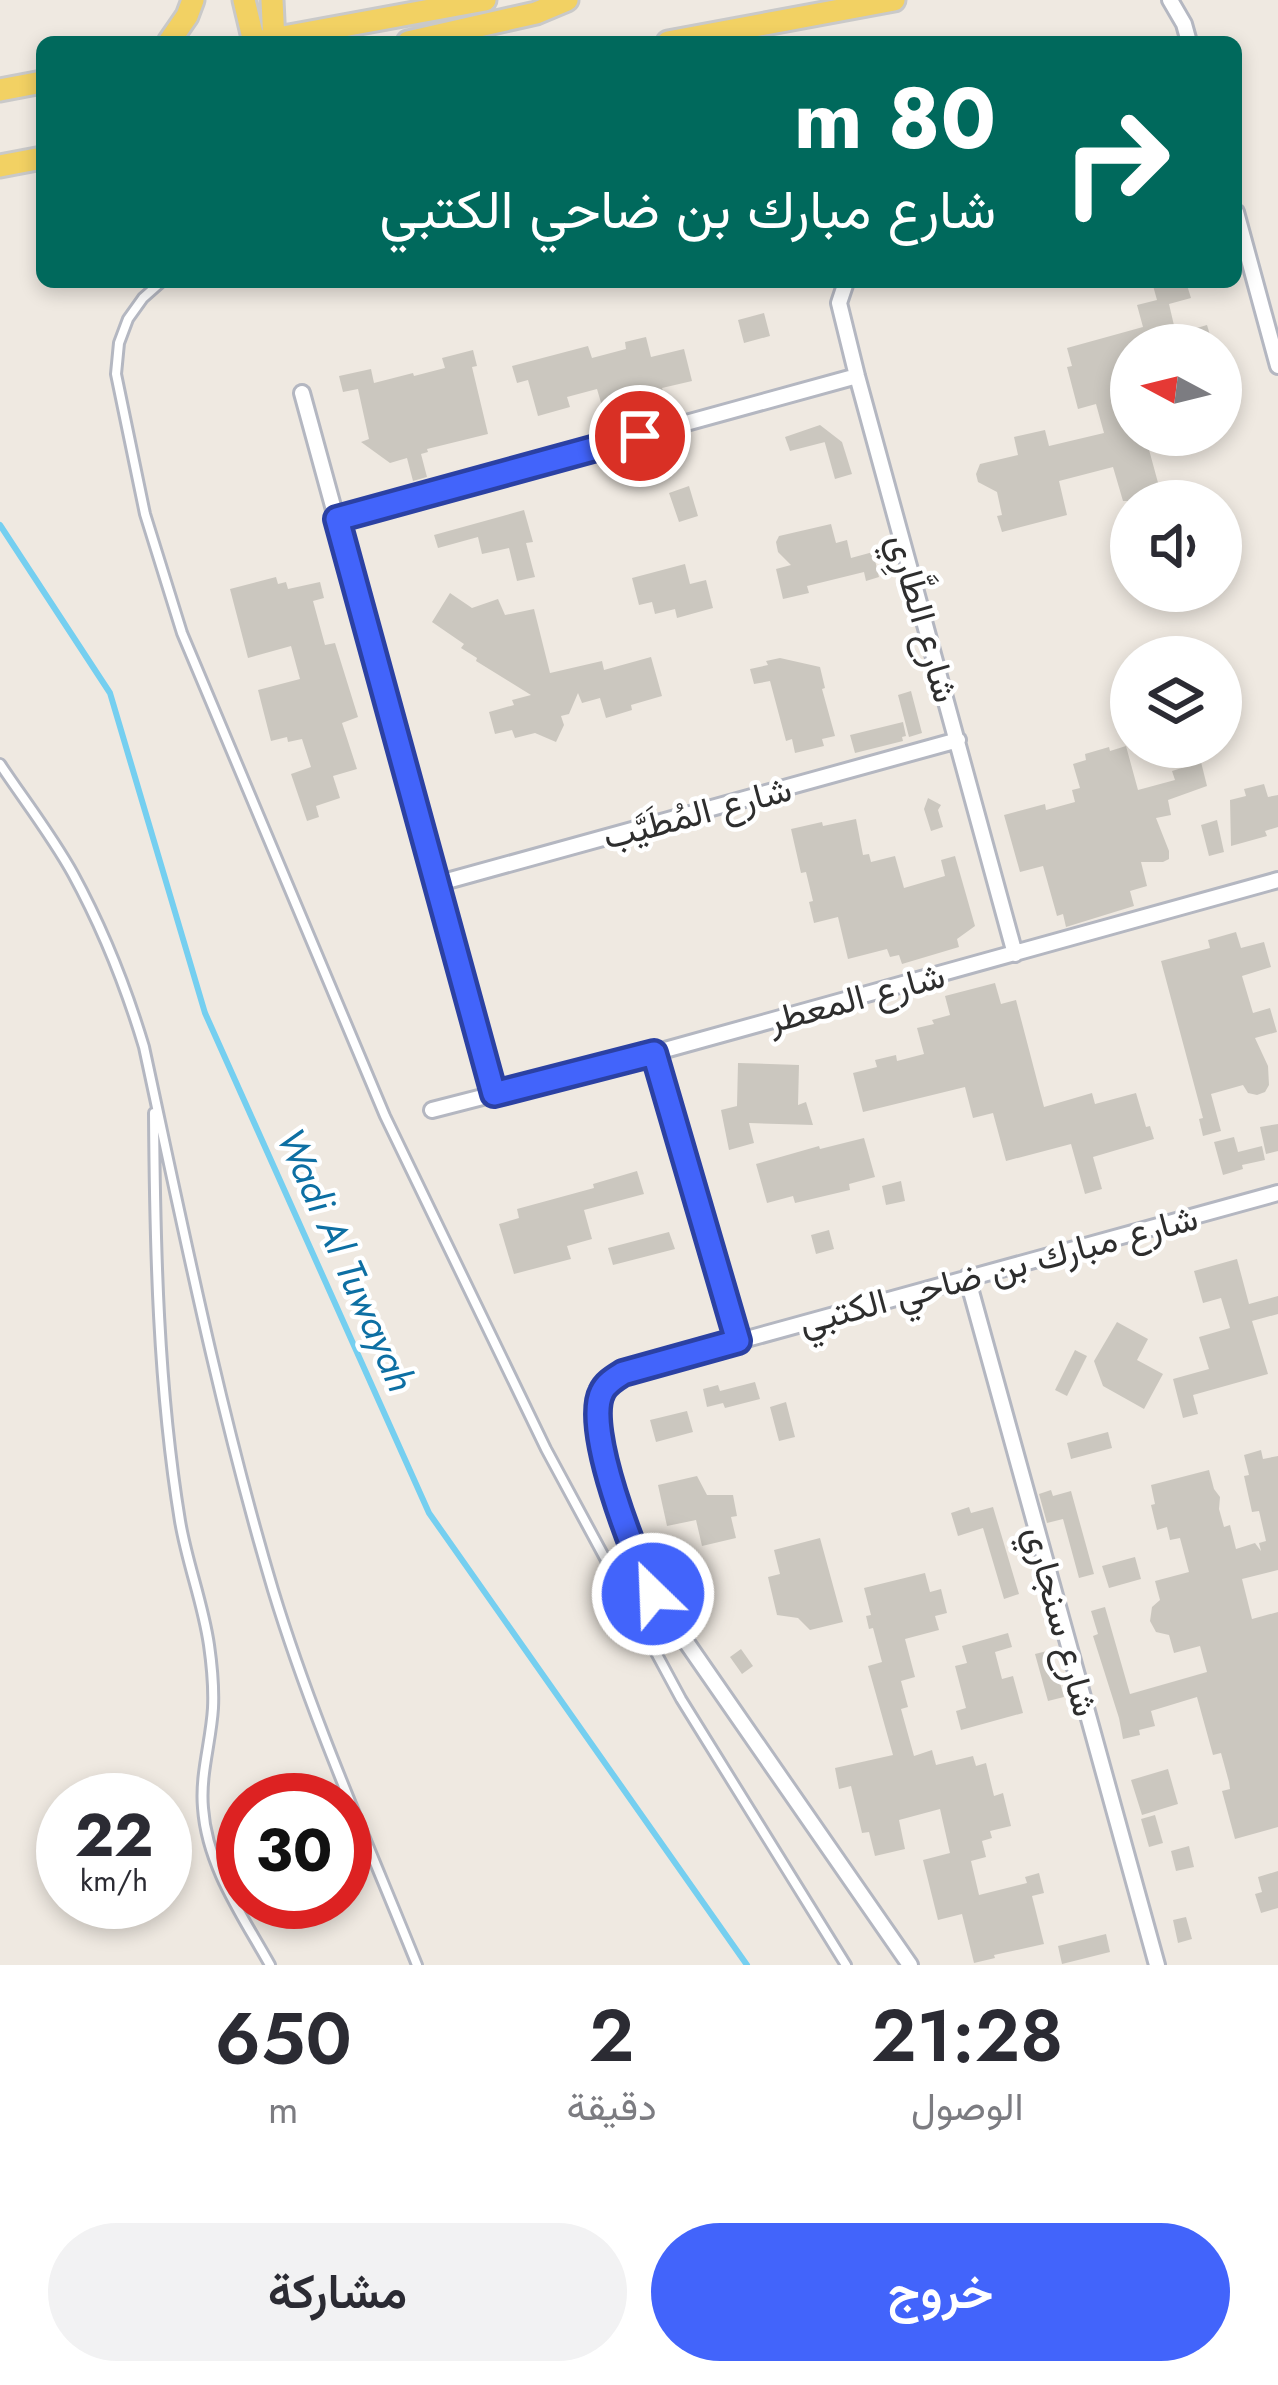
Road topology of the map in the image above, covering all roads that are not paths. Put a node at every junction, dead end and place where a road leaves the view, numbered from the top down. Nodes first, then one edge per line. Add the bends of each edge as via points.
1 (194, 0) edge
2 (244, 0) edge
3 (272, 0) edge
4 (484, 0) edge
5 (567, 0) edge
6 (894, 0) edge
7 (1170, 0) edge
8 (1187, 0) edge
9 (1184, 24) junction
10 (173, 36) edge
11 (262, 36) edge
12 (266, 36) edge
13 (292, 36) edge
14 (434, 36) edge
15 (700, 36) edge
16 (1187, 36) edge
17 (36, 83) edge
18 (0, 90) edge
19 (36, 159) edge
20 (0, 166) edge
21 (1242, 234) edge
22 (153, 288) edge
23 (844, 288) edge
24 (1278, 366) edge
25 (857, 376) junction
26 (302, 393) dead end
27 (337, 519) junction
28 (958, 740) junction
29 (0, 764) edge
30 (1278, 880) edge
31 (436, 884) junction
32 (1015, 954) junction
33 (654, 1053) junction
34 (154, 1093) junction
35 (494, 1094) junction
36 (432, 1110) dead end
37 (1278, 1193) edge
38 (967, 1277) junction
39 (738, 1341) junction
40 (270, 1965) edge
41 (417, 1965) edge
42 (846, 1965) edge
43 (910, 1965) edge
44 (1156, 1965) edge

1 - 10 main road
2 - 11 main road
3 - 12 main road
4 - 13 main road
5 - 14 main road
6 - 15 main road
7 - 9 street
8 - 9 street
9 - 16 street
17 - 18 main road
19 - 20 main road
21 - 24 street
22 - 42 lane via 128,319 116,374 145,514 190,652 386,1116 546,1449 681,1699
23 - 25 street, شارع الطَّارِي via 839,303
25 - 27 street
25 - 28 street, شارع الطَّارِي
26 - 27 street
27 - 31 street
28 - 31 street, شارع المُطَيَّب
28 - 32 street, شارع الطَّارِي
29 - 34 lane via 72,871 114,959
30 - 32 street, شارع المعطر
31 - 35 street
32 - 33 street, شارع المعطر
33 - 35 street, شارع المعطر
33 - 39 street
34 - 40 lane via 169,1439 211,1660 205,1830
34 - 41 lane via 274,1592
35 - 36 street, شارع المعطر
37 - 38 street, شارع مبارك بن ضاحي الكتبي
38 - 39 street, شارع مبارك بن ضاحي الكتبي
38 - 44 street, شارع سنجاري
39 - 43 street, شارع مبارك بن ضاحي الكتبي via 610,1381 597,1409 609,1478 653,1594

